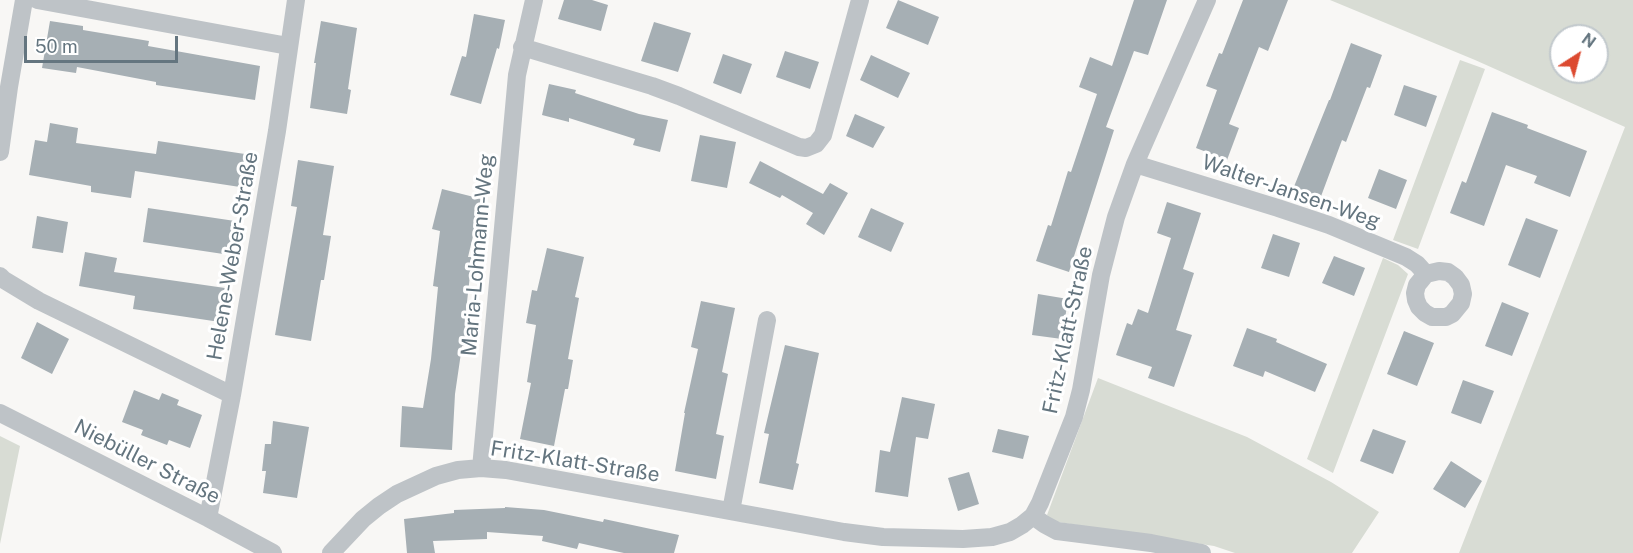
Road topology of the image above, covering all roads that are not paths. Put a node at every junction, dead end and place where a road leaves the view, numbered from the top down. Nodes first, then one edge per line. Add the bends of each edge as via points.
1 (24, 0) edge
2 (37, 0) edge
3 (296, 0) edge
4 (534, 0) edge
5 (860, 0) edge
6 (1207, 0) edge
7 (288, 46) junction
8 (522, 47) junction
9 (0, 152) edge
10 (1135, 164) junction
11 (1426, 274) dead end
12 (0, 276) edge
13 (767, 320) dead end
14 (232, 396) junction
15 (0, 412) edge
16 (481, 468) junction
17 (731, 511) junction
18 (1033, 516) junction
19 (208, 518) junction
20 (273, 553) edge
21 (331, 553) edge
22 (1202, 553) edge

1 - 9 street
2 - 7 street
3 - 7 street, Helene-Weber-Straße
4 - 8 street, Maria-Lohmann-Weg
5 - 8 street via 824,135 806,148 652,86
6 - 10 street, Fritz-Klatt-Straße
7 - 14 street, Helene-Weber-Straße
8 - 16 street, Maria-Lohmann-Weg
10 - 11 street, Walter-Jansen-Weg via 1329,225 1406,257
10 - 18 street, Fritz-Klatt-Straße via 1101,275 1074,417
12 - 14 street via 39,301
13 - 17 street
14 - 19 street, Helene-Weber-Straße
15 - 19 street, Niebüller Straße
16 - 17 street, Fritz-Klatt-Straße
16 - 21 street, Fritz-Klatt-Straße via 436,476 397,494 363,519
17 - 18 street, Fritz-Klatt-Straße via 844,532 923,539 992,537 1010,532
18 - 22 street via 1057,531
19 - 20 street, Niebüller Straße

